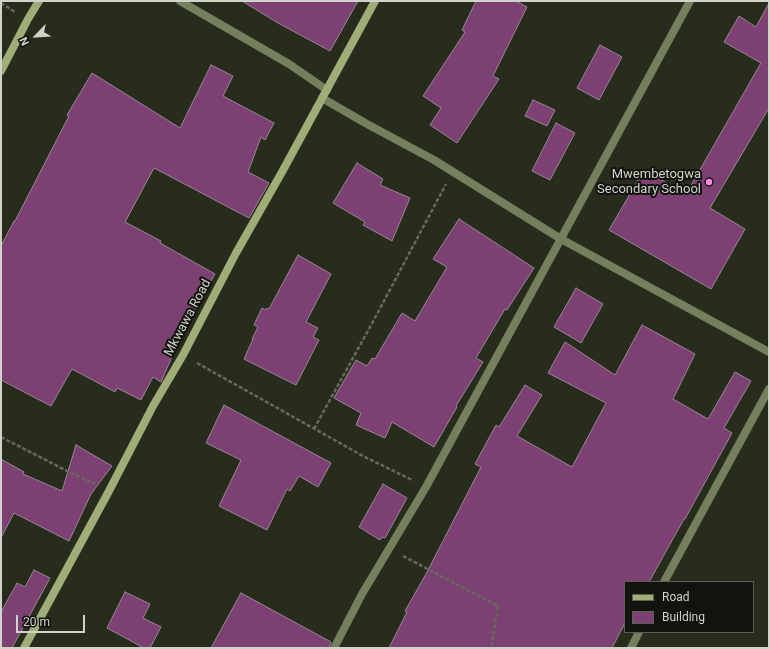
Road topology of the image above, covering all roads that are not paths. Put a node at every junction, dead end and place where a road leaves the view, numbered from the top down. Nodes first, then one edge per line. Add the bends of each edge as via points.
1 (39, 1) edge
2 (180, 1) edge
3 (375, 1) edge
4 (690, 1) edge
5 (1, 71) edge
6 (327, 90) junction
7 (322, 98) junction
8 (561, 239) junction
9 (769, 352) edge
10 (769, 389) edge
11 (665, 581) edge
12 (638, 633) edge
13 (24, 648) edge
14 (334, 648) edge
15 (631, 648) edge

1 - 5 street
2 - 6 street via 289,64
3 - 6 street, Mkwawa Road
4 - 8 street
6 - 7 street, Mkwawa Road
7 - 8 street via 452,172
7 - 13 street, Mkwawa Road
8 - 9 street
8 - 14 street via 426,487 362,594
10 - 11 street
12 - 15 street

